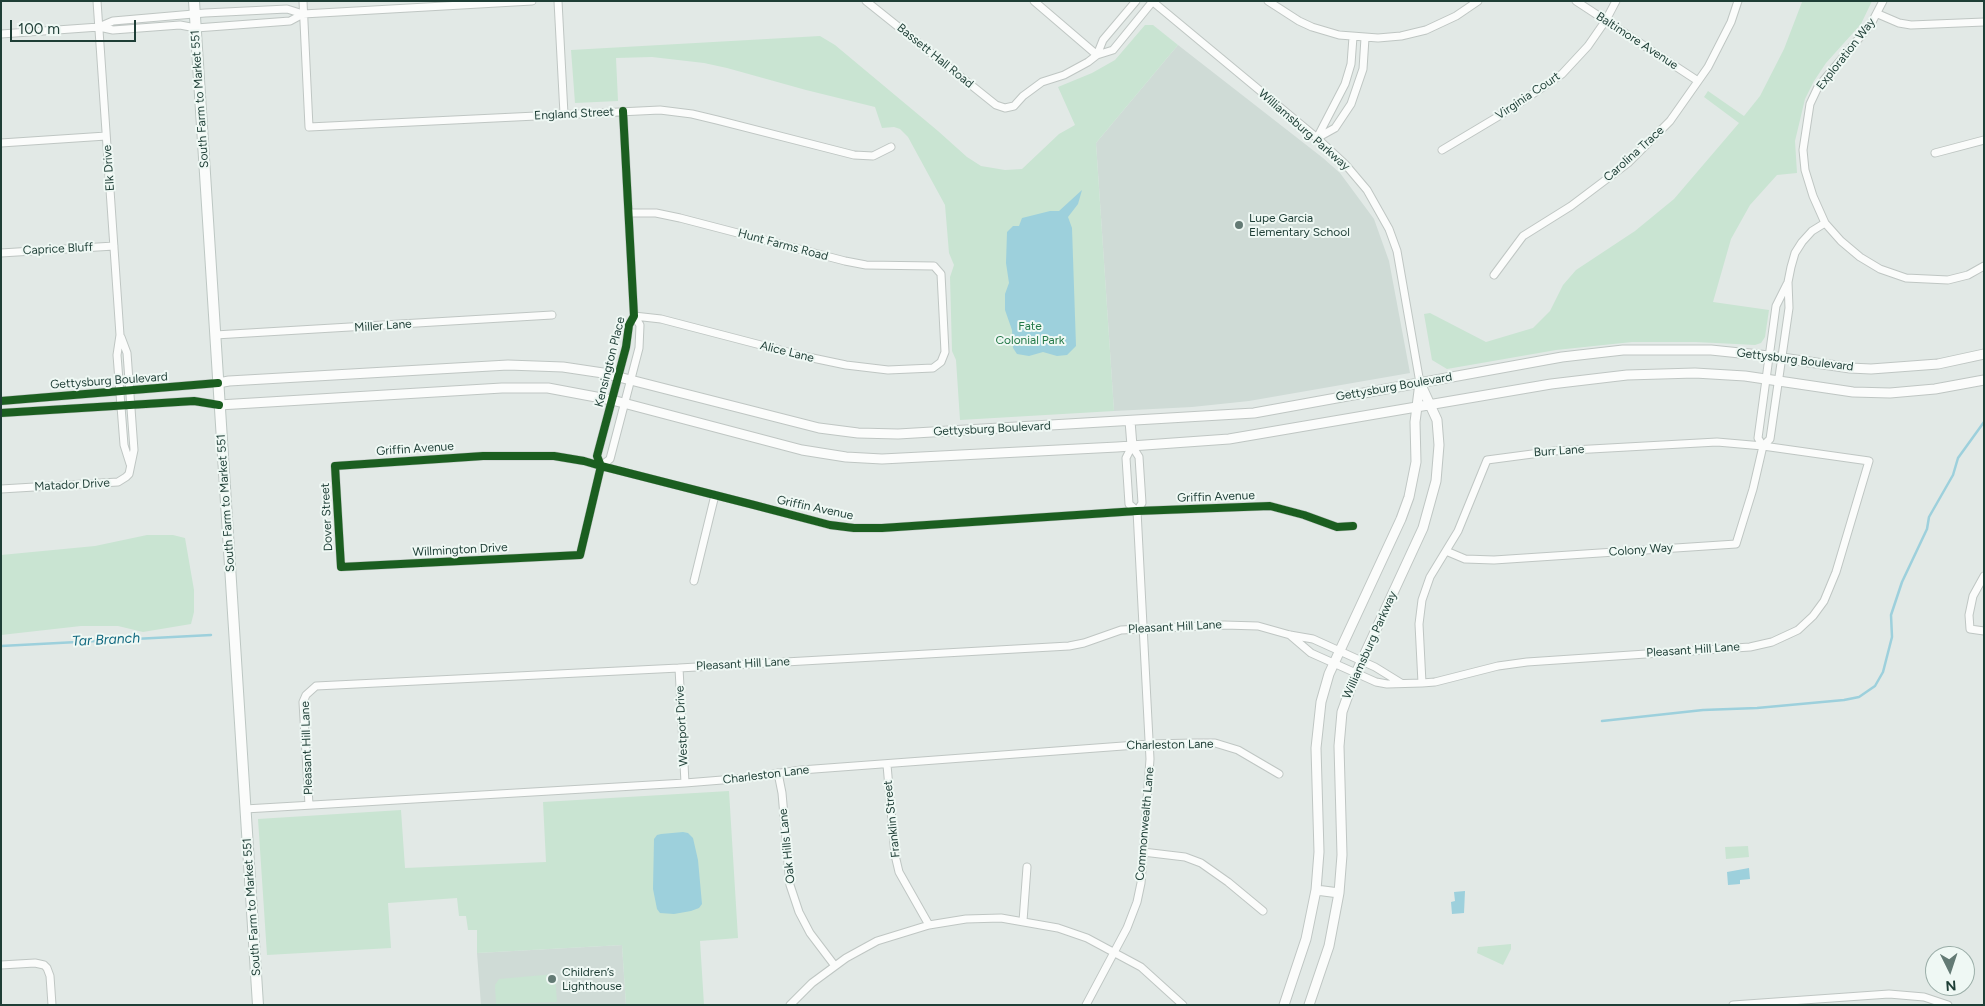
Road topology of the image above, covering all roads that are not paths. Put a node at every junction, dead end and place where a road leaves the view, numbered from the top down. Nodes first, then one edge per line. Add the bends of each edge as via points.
1 (97, 1) edge
2 (194, 1) edge
3 (302, 1) edge
4 (532, 1) edge
5 (558, 1) edge
6 (866, 1) edge
7 (1034, 1) edge
8 (1136, 1) edge
9 (1268, 1) edge
10 (1478, 1) edge
11 (1576, 1) edge
12 (1616, 1) edge
13 (1738, 1) edge
14 (1883, 1) edge
15 (1153, 2) edge
16 (195, 14) junction
17 (303, 14) junction
18 (1878, 14) junction
19 (1606, 20) junction
20 (1984, 22) edge
21 (99, 27) junction
22 (196, 28) junction
23 (1, 34) edge
24 (1353, 37) junction
25 (1365, 38) junction
26 (1097, 54) junction
27 (1698, 81) junction
28 (623, 111) junction
29 (564, 114) junction
30 (106, 136) junction
31 (1317, 138) junction
32 (1984, 140) edge
33 (1, 143) edge
34 (891, 147) dead end
35 (1442, 150) dead end
36 (1935, 153) dead end
37 (629, 214) junction
38 (1825, 222) junction
39 (114, 246) junction
40 (1, 253) edge
41 (1984, 266) edge
42 (1494, 275) dead end
43 (1788, 282) junction
44 (552, 315) dead end
45 (634, 316) junction
46 (120, 335) junction
47 (215, 335) junction
48 (1984, 354) edge
49 (1769, 356) junction
50 (1782, 358) junction
51 (941, 362) joint
52 (618, 377) junction
53 (1766, 379) junction
54 (1984, 380) edge
55 (630, 381) junction
56 (1779, 381) junction
57 (218, 383) junction
58 (1420, 383) junction
59 (130, 391) junction
60 (120, 392) junction
61 (1, 400) edge
62 (612, 400) junction
63 (625, 404) junction
64 (131, 405) junction
65 (220, 405) junction
66 (1430, 405) junction
67 (121, 406) junction
68 (1417, 407) junction
69 (1, 413) edge
70 (1130, 421) junction
71 (1132, 446) junction
72 (1763, 446) junction
73 (1869, 461) joint
74 (130, 464) junction
75 (335, 466) joint
76 (601, 466) junction
77 (1, 489) edge
78 (715, 495) junction
79 (1137, 511) junction
80 (1353, 526) dead end
81 (1446, 551) junction
82 (580, 555) joint
83 (341, 567) joint
84 (1984, 576) edge
85 (694, 581) dead end
86 (1144, 628) junction
87 (1984, 631) edge
88 (1290, 635) junction
89 (1340, 650) junction
90 (1362, 661) junction
91 (1334, 663) junction
92 (679, 668) junction
93 (1356, 673) junction
94 (1401, 683) junction
95 (1422, 683) junction
96 (1150, 744) junction
97 (887, 765) junction
98 (778, 773) junction
99 (1279, 774) dead end
100 (685, 783) junction
101 (309, 805) junction
102 (245, 809) junction
103 (1143, 852) junction
104 (1027, 867) dead end
105 (1316, 890) junction
106 (1339, 893) junction
107 (1263, 911) dead end
108 (1023, 921) junction
109 (929, 925) junction
110 (1114, 952) junction
111 (1, 965) edge
112 (835, 966) junction
113 (52, 1005) edge
114 (258, 1005) edge
115 (790, 1005) edge
116 (1086, 1005) edge
117 (1183, 1005) edge
118 (1284, 1005) edge
119 (1309, 1005) edge
120 (1733, 1005) edge
121 (1948, 1005) edge

1 - 21 street, Elk Drive
2 - 16 main road, South Farm to Market 551
3 - 17 street
4 - 17 street
5 - 29 street
6 - 26 street, Bassett Hall Road via 996,105 1005,108 1014,106 1042,82 1064,75
7 - 26 street
8 - 26 street via 1103,40
9 - 24 street via 1312,28
10 - 25 street via 1426,30 1401,36
11 - 19 street, Baltimore Avenue
12 - 19 street, Virginia Court
13 - 27 street, Carolina Trace via 1731,22
14 - 18 street, Exploration Way
15 - 26 street via 1113,50
15 - 31 street, Williamsburg Parkway
16 - 17 street via 287,9
16 - 21 street via 113,21
16 - 22 main road, South Farm to Market 551
17 - 22 street via 290,21
17 - 29 street, England Street via 309,127
18 - 20 street via 1911,25
18 - 38 street, Exploration Way via 1818,87 1810,104 1802,150 1813,196
19 - 27 street, Baltimore Avenue
19 - 35 street, Virginia Court via 1562,74
21 - 22 street via 114,30 180,24
21 - 23 street
21 - 30 street, Elk Drive
22 - 47 main road, South Farm to Market 551
24 - 25 street
24 - 31 street via 1351,64 1345,84
25 - 31 street via 1363,69 1351,104 1335,128
27 - 42 street, Carolina Trace via 1670,121 1628,163 1523,236
28 - 29 street, England Street
28 - 34 street, England Street via 660,110 692,114 854,156 873,156
28 - 37 street, Kensington Place
30 - 33 street
30 - 39 street, Elk Drive
31 - 58 street, Williamsburg Parkway via 1358,177 1389,229 1400,264
32 - 36 street
37 - 45 street, Kensington Place
37 - 51 street, Hunt Farms Road via 680,218 845,262 930,264 941,274 945,352
38 - 41 street, Exploration Way via 1860,257 1880,269 1906,278 1948,280 1968,275
38 - 43 street, Colony Way via 1812,231 1795,253
39 - 40 street, Caprice Bluff
39 - 46 street, Elk Drive
43 - 49 street, Colony Way via 1776,306
43 - 50 street, Colony Way via 1789,308
44 - 47 street, Miller Lane
45 - 51 street, Alice Lane via 661,319 846,366 888,370 933,368
45 - 52 street, Kensington Place via 629,325
45 - 55 street, Kensington Place via 640,325 641,338
46 - 59 street, Elk Drive via 127,353
46 - 60 street, Elk Drive via 117,355
47 - 57 main road, South Farm to Market 551
48 - 50 street, Gettysburg Boulevard via 1938,364 1870,369
49 - 50 street, Gettysburg Boulevard
49 - 53 street, Colony Way
49 - 58 street, Gettysburg Boulevard via 1679,349 1616,351 1562,357
50 - 56 street, Colony Way
52 - 55 street, Gettysburg Boulevard
52 - 57 street, Gettysburg Boulevard via 577,368 515,365
52 - 62 street, Kensington Place
53 - 56 street, Gettysburg Boulevard
53 - 66 street, Gettysburg Boulevard via 1695,373 1627,375 1551,384
53 - 72 street, Colony Way via 1758,438
54 - 56 street, Gettysburg Boulevard via 1935,390 1890,393 1853,392
55 - 63 street, Kensington Place
55 - 70 street, Gettysburg Boulevard via 819,428 858,433 911,434
56 - 72 street, Colony Way via 1770,439
57 - 59 street, Gettysburg Boulevard
57 - 65 main road, South Farm to Market 551
58 - 66 street, Williamsburg Parkway
58 - 68 street, Williamsburg Parkway
58 - 70 street, Gettysburg Boulevard via 1254,413
59 - 60 street, Gettysburg Boulevard
59 - 64 street, Matador Drive
60 - 61 street, Gettysburg Boulevard
60 - 67 street, Elk Drive
62 - 63 street, Gettysburg Boulevard
62 - 65 street, Gettysburg Boulevard via 562,390 525,388
62 - 76 street, Kensington Place via 597,456
63 - 71 street, Gettysburg Boulevard via 802,450 855,458 898,459
63 - 76 street, Kensington Place via 610,459
64 - 65 street, Gettysburg Boulevard via 194,401
64 - 67 street, Gettysburg Boulevard
64 - 74 street, Matador Drive via 134,450
65 - 102 main road, South Farm to Market 551
66 - 68 street, Gettysburg Boulevard
66 - 90 street, Williamsburg Parkway via 1437,420 1439,445 1431,506
67 - 69 street, Gettysburg Boulevard
67 - 74 street via 124,445
68 - 71 street, Gettysburg Boulevard via 1229,439
68 - 89 street, Williamsburg Parkway via 1416,462 1409,497
70 - 71 street
71 - 79 street, Commonwealth Lane via 1140,466 1142,503
71 - 79 street, Commonwealth Lane via 1126,458 1129,504
72 - 73 street, Burr Lane
72 - 81 street, Burr Lane via 1672,444 1548,452 1487,460 1464,518
72 - 81 street, Colony Way via 1736,544 1494,560 1465,559
73 - 95 street, Pleasant Hill Lane via 1828,592 1812,616 1790,635 1750,647 1519,663
74 - 77 street, Matador Drive via 129,474 118,482
75 - 76 street, Griffin Avenue via 525,455 554,456
75 - 83 street, Dover Street
76 - 78 street, Griffin Avenue
76 - 82 street, Kensington Place
78 - 79 street, Griffin Avenue via 830,525 854,528
78 - 85 street
79 - 80 street, Griffin Avenue via 1270,506 1337,527
79 - 86 street, Commonwealth Lane
81 - 95 street, Burr Lane via 1430,577 1422,600
82 - 83 street, Willmington Drive
84 - 87 street via 1971,605 1970,629
86 - 88 street, Pleasant Hill Lane via 1258,626
86 - 92 street, Pleasant Hill Lane via 1120,630 1070,646
86 - 96 street, Commonwealth Lane
88 - 89 street, Pleasant Hill Lane via 1313,639
88 - 91 street, Pleasant Hill Lane via 1311,653
89 - 90 street, Pleasant Hill Lane
89 - 91 street, Williamsburg Parkway
90 - 93 street, Williamsburg Parkway
90 - 94 street, Pleasant Hill Lane
91 - 93 street, Pleasant Hill Lane
91 - 105 street, Williamsburg Parkway via 1324,687 1316,732
92 - 100 street, Westport Drive
92 - 101 street, Pleasant Hill Lane via 316,686 303,702
93 - 94 street, Pleasant Hill Lane via 1376,682
93 - 106 street, Williamsburg Parkway via 1340,723 1342,855
94 - 95 street, Pleasant Hill Lane
96 - 97 street, Charleston Lane
96 - 99 street, Charleston Lane via 1215,743 1238,750
96 - 103 street, Commonwealth Lane
97 - 98 street, Charleston Lane
97 - 109 street, Franklin Street via 899,872
98 - 100 street, Charleston Lane
98 - 112 street, Oak Hills Lane via 790,885 810,933
100 - 101 street, Charleston Lane
101 - 102 street, Charleston Lane
102 - 114 main road, South Farm to Market 551
103 - 107 street via 1185,856 1201,863
103 - 110 street, Commonwealth Lane via 1137,902 1128,928
104 - 108 street
105 - 106 street
105 - 118 street, Williamsburg Parkway via 1306,939
106 - 119 street, Williamsburg Parkway via 1329,946
108 - 109 street via 966,919
108 - 110 street via 1058,928
109 - 112 street via 877,941
110 - 116 street, Commonwealth Lane
110 - 117 street via 1141,967
111 - 113 street via 44,965 50,976
112 - 115 street
120 - 121 street via 1889,994 1924,997

